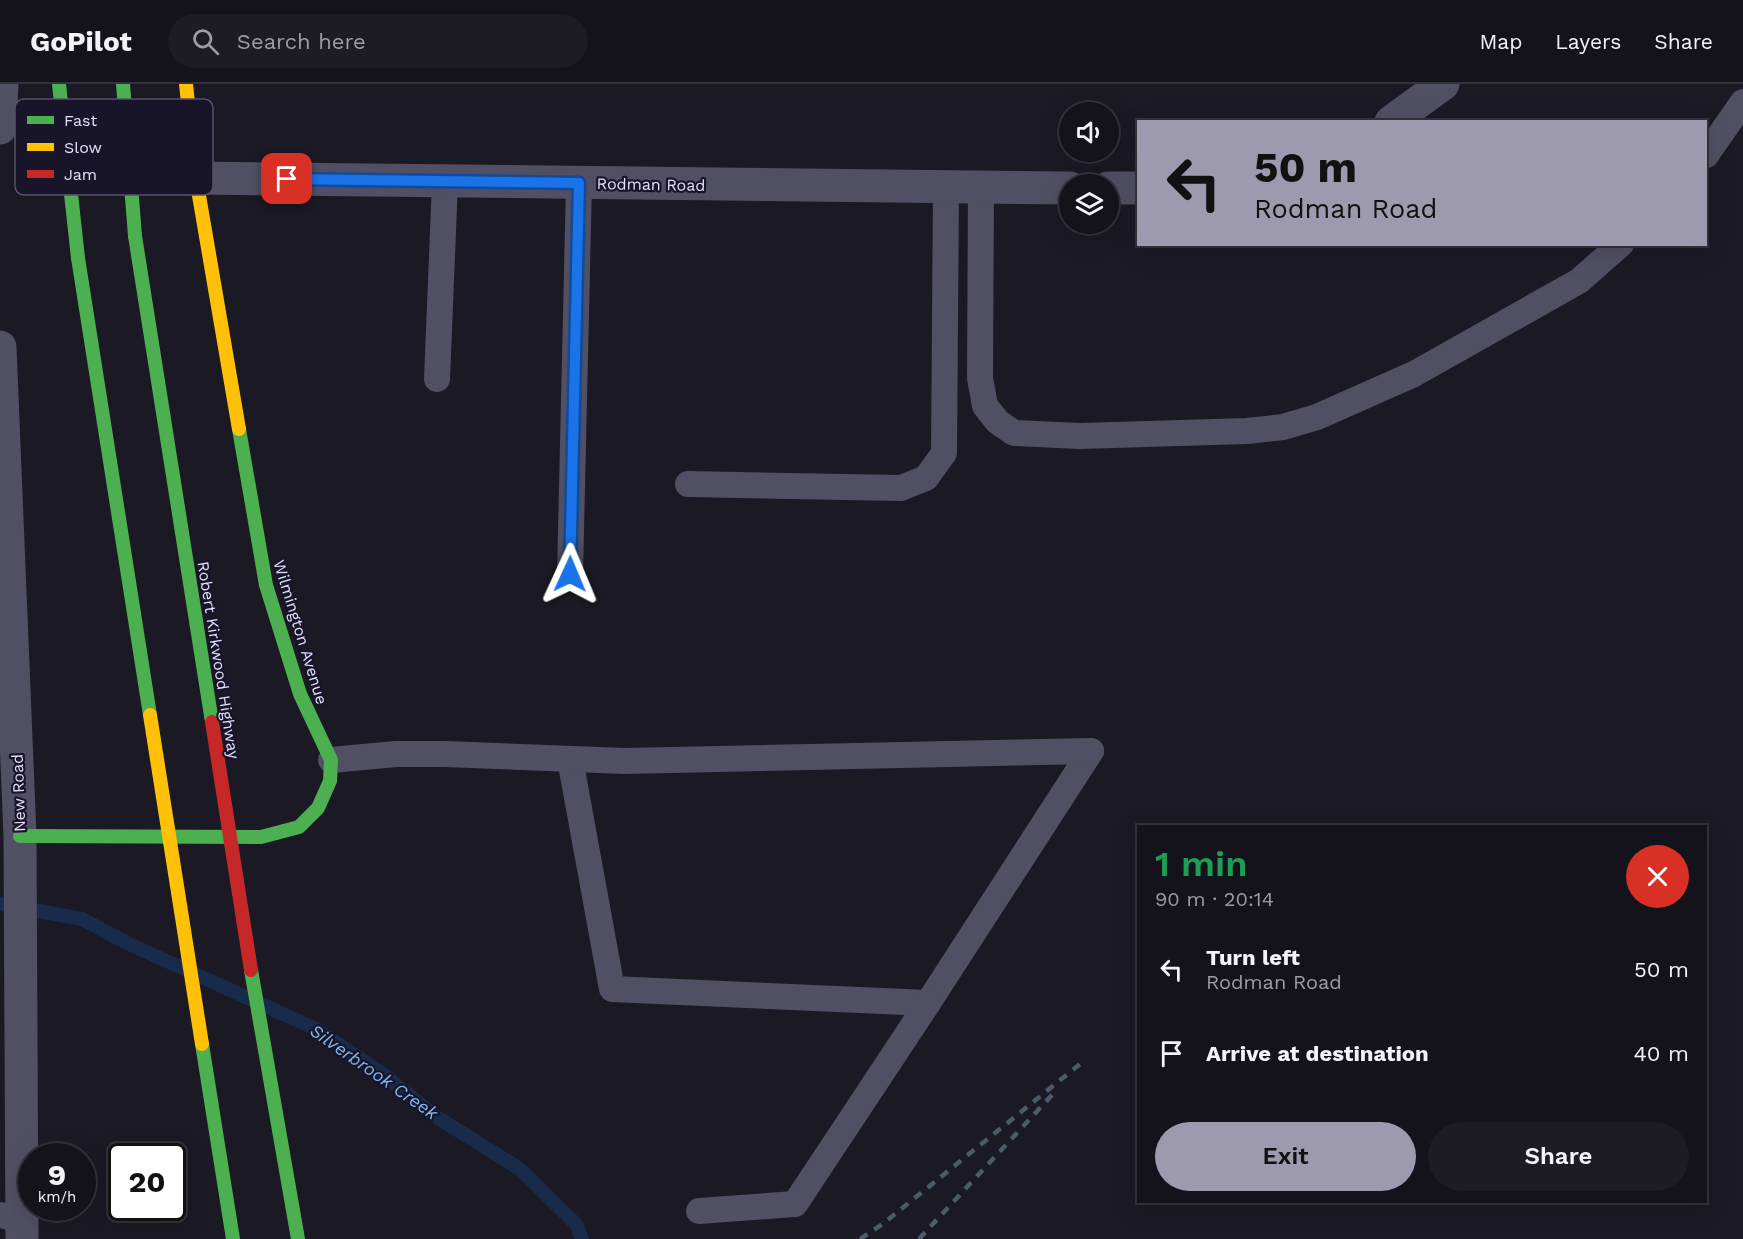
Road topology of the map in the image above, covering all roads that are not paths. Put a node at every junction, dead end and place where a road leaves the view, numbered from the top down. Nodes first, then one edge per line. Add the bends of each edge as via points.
1 (2, 84) edge
2 (59, 84) edge
3 (123, 84) edge
4 (186, 84) edge
5 (1443, 84) edge
6 (61, 99) edge
7 (124, 99) edge
8 (188, 99) edge
9 (1743, 102) edge
10 (1394, 120) edge
11 (0, 128) edge
12 (1707, 154) edge
13 (213, 178) edge
14 (445, 182) junction
15 (579, 183) junction
16 (946, 187) junction
17 (1059, 188) edge
18 (1119, 188) edge
19 (1137, 188) edge
20 (981, 189) junction
21 (71, 195) edge
22 (132, 195) edge
23 (199, 195) edge
24 (1619, 246) edge
25 (0, 347) edge
26 (437, 379) dead end
27 (2, 417) edge
28 (688, 484) dead end
29 (570, 574) dead end
30 (570, 759) junction
31 (331, 760) junction
32 (20, 836) junction
33 (928, 1003) junction
34 (699, 1211) dead end
35 (15, 1224) edge
36 (233, 1239) edge
37 (298, 1239) edge

1 - 11 street
2 - 6 main road, bridge
3 - 7 main road, Robert Kirkwood Highway, bridge
4 - 8 main road, Wilmington Avenue
5 - 10 street
9 - 12 lane
13 - 14 street, Rodman Road
14 - 15 street, Rodman Road
14 - 26 lane
15 - 16 street, Rodman Road
15 - 29 lane
16 - 20 street, Rodman Road
16 - 28 lane via 944,453 926,478 901,488
17 - 20 street, Rodman Road
18 - 19 street
20 - 24 lane via 980,378 985,406 1014,433 1080,436 1247,431 1283,427 1317,417 1414,374 1579,281
21 - 36 main road, bridge
22 - 37 main road, Robert Kirkwood Highway, bridge via 135,236 261,1031
23 - 31 main road, Wilmington Avenue via 266,585 300,694
25 - 27 street, New Road
27 - 32 street, New Road
30 - 31 lane via 396,754
30 - 33 lane via 612,989
30 - 33 lane via 1091,751
31 - 32 main road via 330,781 318,808 299,827 280,833 261,837
32 - 35 street, New Road
33 - 34 lane via 795,1204

